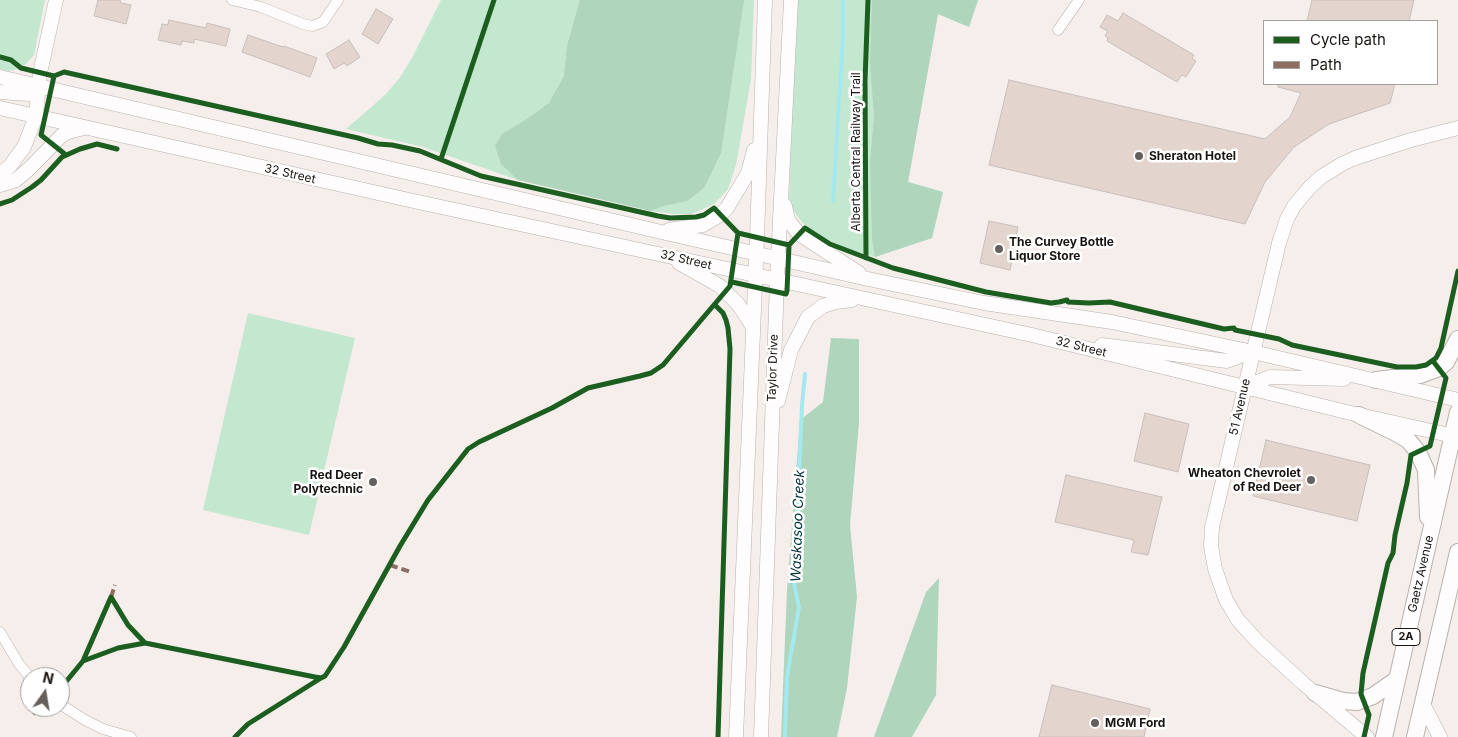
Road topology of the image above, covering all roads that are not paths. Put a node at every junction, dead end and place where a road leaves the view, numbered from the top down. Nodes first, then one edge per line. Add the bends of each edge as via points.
1 (56, 0) edge
2 (235, 0) edge
3 (338, 0) edge
4 (765, 0) edge
5 (791, 0) edge
6 (1079, 0) edge
7 (1058, 30) dead end
8 (0, 77) edge
9 (39, 85) junction
10 (0, 92) edge
11 (0, 108) edge
12 (36, 116) junction
13 (86, 128) junction
14 (1458, 128) edge
15 (760, 130) junction
16 (0, 175) edge
17 (781, 183) junction
18 (0, 186) edge
19 (657, 231) junction
20 (756, 254) junction
21 (666, 255) junction
22 (778, 258) junction
23 (756, 275) junction
24 (868, 279) junction
25 (777, 280) junction
26 (864, 299) junction
27 (753, 327) junction
28 (1032, 336) junction
29 (1458, 339) edge
30 (1253, 352) junction
31 (1376, 380) junction
32 (1244, 387) junction
33 (1458, 400) edge
34 (1458, 412) edge
35 (1359, 416) junction
36 (771, 428) junction
37 (1455, 436) edge
38 (1429, 537) junction
39 (1458, 552) edge
40 (0, 632) edge
41 (22, 667) edge
42 (1396, 680) junction
43 (1315, 693) junction
44 (1423, 704) junction
45 (70, 710) edge
46 (131, 737) edge
47 (736, 737) edge
48 (761, 737) edge
49 (1367, 737) edge
50 (1384, 737) edge
51 (1415, 737) edge
52 (1440, 737) edge

1 - 9 main road
2 - 3 street via 312,26 323,22
4 - 15 main road, Taylor Drive
5 - 17 main road, Taylor Drive
6 - 7 street
8 - 9 main road, 32 Street
9 - 10 main road via 28,94
9 - 12 main road
9 - 19 main road, 32 Street
11 - 12 main road, 32 Street
12 - 13 main road, 32 Street
12 - 16 main road via 22,152
13 - 18 main road via 61,136 16,180
13 - 21 main road, 32 Street
14 - 30 main road, 51 Avenue via 1354,158 1331,170 1306,192 1294,206 1283,229
15 - 19 main road via 748,172 728,208 703,225
15 - 20 main road, Taylor Drive
17 - 22 main road, Taylor Drive
17 - 24 main road via 792,227
19 - 20 main road, 32 Street
20 - 22 main road, 32 Street
20 - 23 main road, Taylor Drive
21 - 23 main road, 32 Street
21 - 27 main road via 720,286 738,304
22 - 24 main road, 32 Street
22 - 25 main road, Taylor Drive
23 - 25 main road, 32 Street
23 - 27 main road, Taylor Drive
24 - 30 main road, 32 Street via 984,303 1112,322
25 - 26 main road, 32 Street
25 - 36 main road, Taylor Drive
26 - 28 main road, 32 Street
26 - 36 main road via 836,302 808,316 791,350
27 - 47 main road, Taylor Drive
28 - 30 main road via 1227,361
28 - 32 main road, 32 Street
29 - 31 main road via 1446,362 1439,368 1420,375
30 - 31 main road, 32 Street
30 - 32 main road, 51 Avenue
31 - 32 main road via 1270,377
31 - 33 main road, 32 Street
32 - 35 main road, 32 Street
32 - 43 main road, 51 Avenue via 1212,527 1215,570 1226,600 1238,620
34 - 37 main road, Gaetz Avenue / 2A
35 - 37 main road, 32 Street
35 - 38 main road via 1408,440 1418,452 1426,470
36 - 48 main road, Taylor Drive
37 - 38 main road, Gaetz Avenue / 2A
38 - 42 main road, Gaetz Avenue / 2A
39 - 44 main road, 2A
40 - 41 street
42 - 43 main road via 1373,696 1357,702
42 - 50 main road, Gaetz Avenue / 2A
43 - 49 main road, 51 Avenue
44 - 51 main road, 2A
44 - 52 main road
45 - 46 street via 103,729

